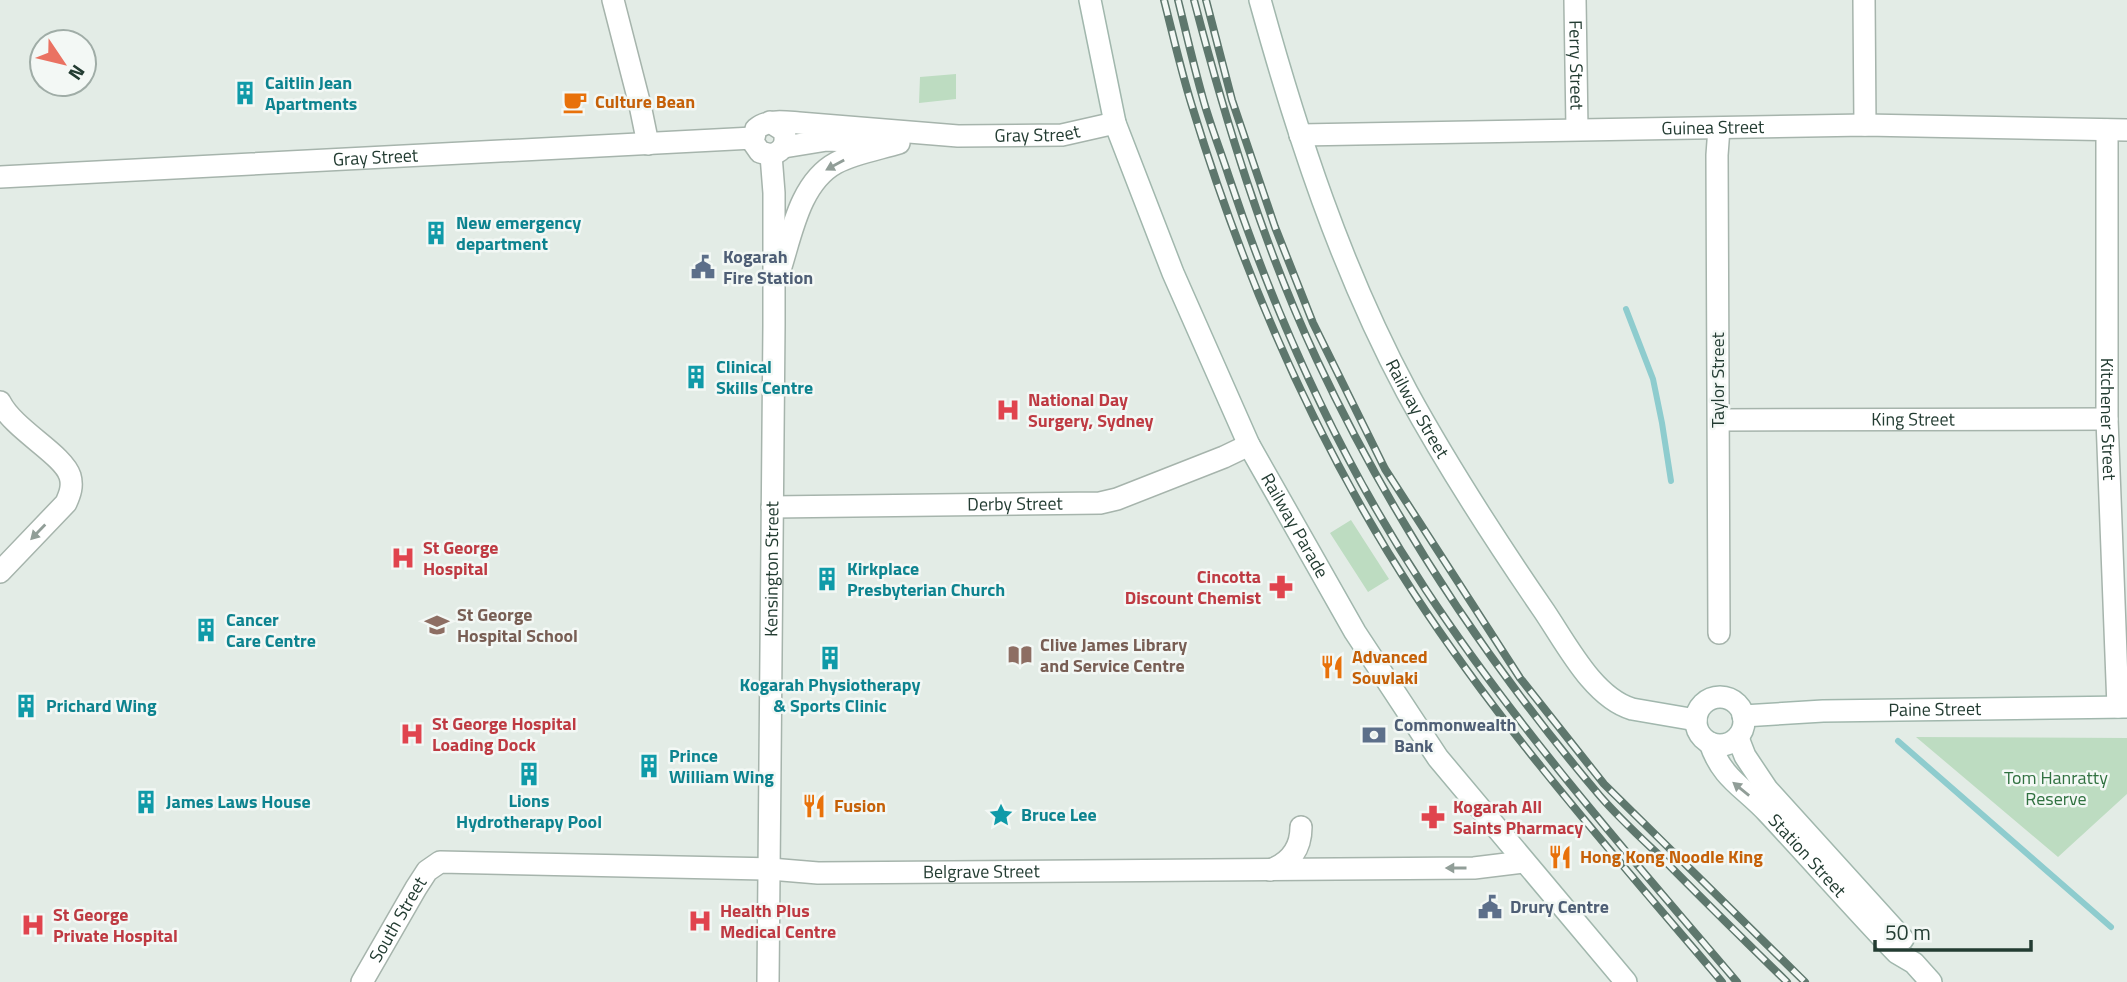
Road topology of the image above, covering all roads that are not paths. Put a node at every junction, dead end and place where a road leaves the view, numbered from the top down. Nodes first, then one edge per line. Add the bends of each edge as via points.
1 (613, 0) edge
2 (1090, 0) edge
3 (1259, 0) edge
4 (1575, 0) edge
5 (1864, 0) edge
6 (770, 122) junction
7 (1115, 123) junction
8 (1865, 125) junction
9 (1719, 128) junction
10 (1577, 129) junction
11 (2117, 130) edge
12 (1300, 135) junction
13 (958, 136) junction
14 (753, 138) junction
15 (900, 143) junction
16 (648, 144) junction
17 (777, 151) junction
18 (0, 177) edge
19 (773, 292) junction
20 (0, 402) edge
21 (2107, 419) junction
22 (1719, 420) junction
23 (1249, 445) junction
24 (772, 506) junction
25 (0, 572) edge
26 (1718, 633) dead end
27 (2122, 707) edge
28 (1743, 716) junction
29 (1696, 720) junction
30 (1738, 738) junction
31 (1710, 743) junction
32 (1301, 827) dead end
33 (440, 862) joint
34 (1523, 862) junction
35 (770, 869) junction
36 (1270, 870) junction
37 (1914, 963) junction
38 (362, 982) edge
39 (768, 982) edge
40 (1626, 982) edge
41 (1931, 982) edge

1 - 16 street
2 - 7 street, Railway Parade
3 - 12 street, Railway Street
4 - 10 street, Ferry Street
5 - 8 street
6 - 13 street, Gray Street
6 - 14 street via 758,127
6 - 17 street via 784,131 786,141
7 - 13 street, Gray Street via 1062,135
7 - 23 street, Railway Parade via 1172,273
8 - 9 street, Guinea Street
8 - 11 street, Guinea Street
9 - 10 street, Guinea Street
9 - 22 street, Taylor Street
10 - 12 street, Guinea Street
11 - 21 street, Kitchener Street
12 - 29 street, Railway Street via 1344,253 1407,391 1496,540 1605,694 1632,709
13 - 15 street, Gray Street
14 - 16 street, Gray Street
14 - 17 street via 760,152
15 - 17 street, Gray Street via 827,140
15 -> 19 street via 840,161 818,177 800,210
16 - 18 street, Gray Street
17 - 19 street, Kensington Street
19 - 24 street, Kensington Street
20 -> 25 street via 10,418 61,463 70,475 72,490 66,503
21 - 22 street, King Street
21 - 27 street, Kitchener Street
22 - 26 street, Taylor Street
23 - 24 street, Derby Street via 1100,503
23 - 34 street, Railway Parade via 1355,632 1413,723
24 - 35 street, Kensington Street
27 - 28 street, Paine Street
28 - 29 street via 1737,704 1717,697 1702,705
28 - 30 street
29 - 31 street via 1699,734
30 - 31 street via 1724,745
30 - 37 street, Station Street via 1767,789 1906,943
37 -> 31 street, Station Street via 1897,953 1761,805 1727,776
32 - 36 street via 1295,852
33 - 35 street, Belgrave Street
33 - 38 street, South Street via 421,879
34 -> 36 street, Belgrave Street via 1474,868
34 - 40 street, Railway Parade
35 - 36 street, Belgrave Street via 810,873
35 - 39 street, Kensington Street
37 - 41 street, Station Street

